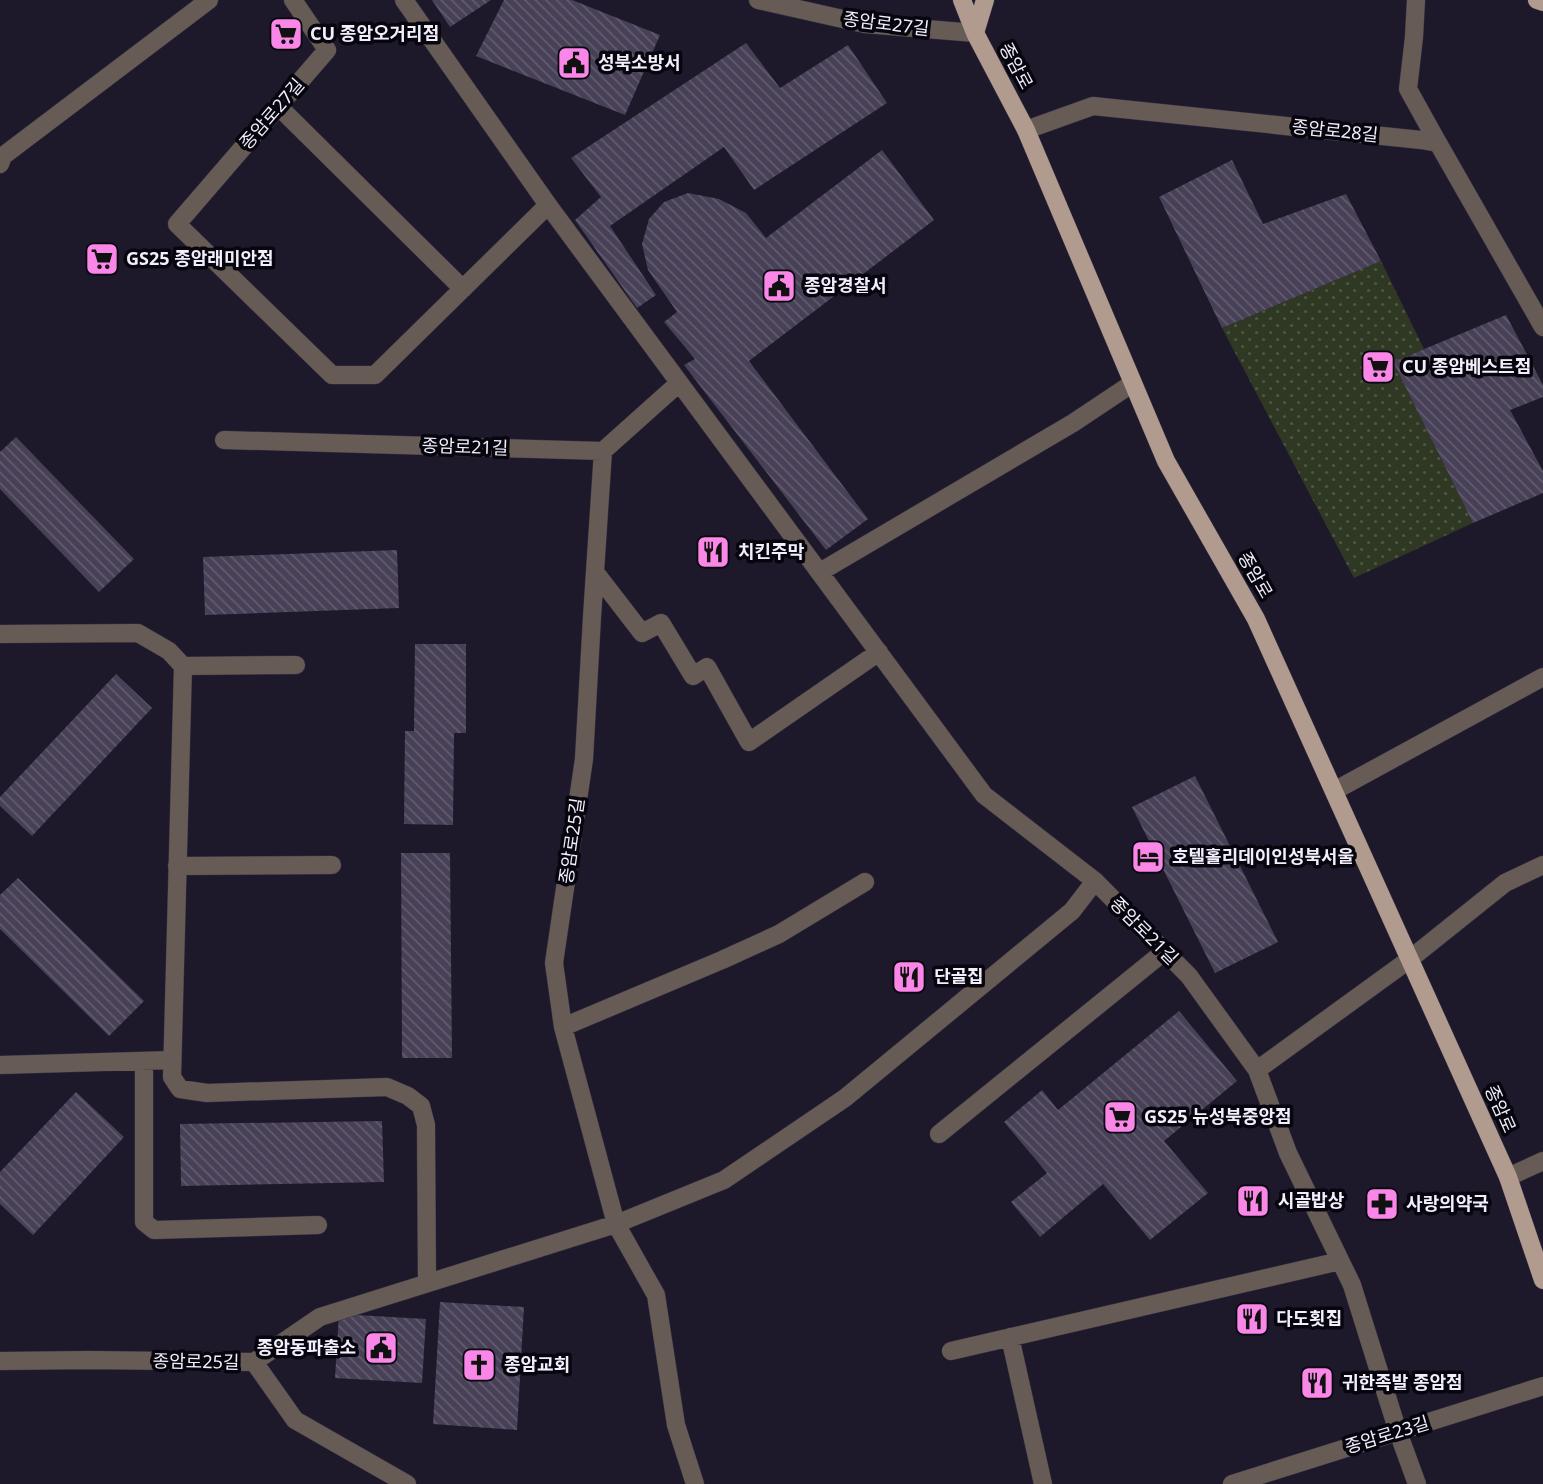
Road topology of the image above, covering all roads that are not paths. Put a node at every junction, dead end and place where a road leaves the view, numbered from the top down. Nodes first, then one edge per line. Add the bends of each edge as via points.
1 (209, 0) edge
2 (293, 0) edge
3 (404, 0) edge
4 (758, 0) edge
5 (962, 0) edge
6 (985, 0) edge
7 (1416, 0) edge
8 (1536, 0) edge
9 (1543, 2) edge
10 (975, 33) junction
11 (278, 106) junction
12 (1026, 130) junction
13 (1438, 143) junction
14 (1, 159) edge
15 (548, 205) junction
16 (463, 289) junction
17 (1543, 327) edge
18 (680, 383) junction
19 (1133, 383) junction
20 (224, 440) dead end
21 (603, 451) junction
22 (595, 572) junction
23 (820, 572) junction
24 (0, 634) edge
25 (879, 652) junction
26 (296, 665) dead end
27 (183, 666) junction
28 (1543, 677) edge
29 (1334, 791) junction
30 (332, 865) dead end
31 (1543, 865) edge
32 (177, 866) junction
33 (1095, 881) junction
34 (864, 883) dead end
35 (1165, 951) junction
36 (1410, 959) junction
37 (563, 1027) junction
38 (172, 1060) junction
39 (144, 1061) junction
40 (0, 1065) edge
41 (1257, 1070) junction
42 (939, 1134) dead end
43 (1543, 1161) edge
44 (1508, 1177) junction
45 (318, 1224) dead end
46 (616, 1224) junction
47 (1340, 1261) junction
48 (1543, 1280) edge
49 (427, 1283) junction
50 (1010, 1337) junction
51 (951, 1351) dead end
52 (0, 1361) edge
53 (254, 1362) junction
54 (1543, 1386) edge
55 (1398, 1432) junction
56 (407, 1484) edge
57 (695, 1484) edge
58 (1043, 1484) edge
59 (1232, 1484) edge
60 (1417, 1484) edge

1 - 14 street
2 - 11 street, 종암로27길 via 327,50
3 - 15 street, 종암로21길
4 - 10 street, 종암로27길 via 864,24
5 - 10 main road, 종암로
6 - 10 main road
7 - 13 street via 1408,89
8 - 9 main road
10 - 12 main road, 종암로
11 - 16 street
11 - 16 street, 종암로27길 via 177,224 332,375 375,375
12 - 13 street, 종암로28길 via 1093,106
12 - 19 main road, 종암로
13 - 17 street
15 - 16 street
15 - 18 street, 종암로21길
18 - 21 street
18 - 23 street, 종암로21길
19 - 23 street
19 - 29 main road, 종암로 via 1166,461 1256,619
20 - 21 street, 종암로21길
21 - 22 street, 종암로25길
22 - 25 street via 642,634 661,623 692,676 707,667 749,742
22 - 37 street, 종암로25길 via 584,759 555,964
23 - 25 street, 종암로21길
24 - 27 street via 138,634 169,651
25 - 33 street, 종암로21길 via 984,796
26 - 27 street
27 - 32 street
28 - 29 street
29 - 36 main road, 종암로
30 - 32 street
31 - 36 street via 1505,883
32 - 38 street
33 - 35 street, 종암로21길
33 - 46 street, 종암로25길 via 1072,912 845,1098 724,1180
34 - 37 street via 779,934
35 - 41 street, 종암로21길 via 1189,976
35 - 42 street
36 - 41 street
36 - 44 main road, 종암로
37 - 46 street, 종암로25길
38 - 39 street
38 - 49 street via 172,1077 180,1089 207,1093 387,1087 421,1106 426,1125
39 - 40 street
39 - 45 street via 144,1222 154,1230
41 - 47 street, 종암로21길 via 1288,1153
43 - 44 street
44 - 48 main road, 종암로
46 - 49 street, 종암로25길
46 - 57 street via 656,1295 676,1425
47 - 50 street
47 - 55 street, 종암로21길 via 1352,1285
49 - 53 street, 종암로25길 via 320,1317
50 - 51 street
50 - 58 street
52 - 53 street, 종암로25길
53 - 56 street via 295,1420
54 - 55 street, 종암로23길
55 - 59 street, 종암로23길
55 - 60 street, 종암로21길

